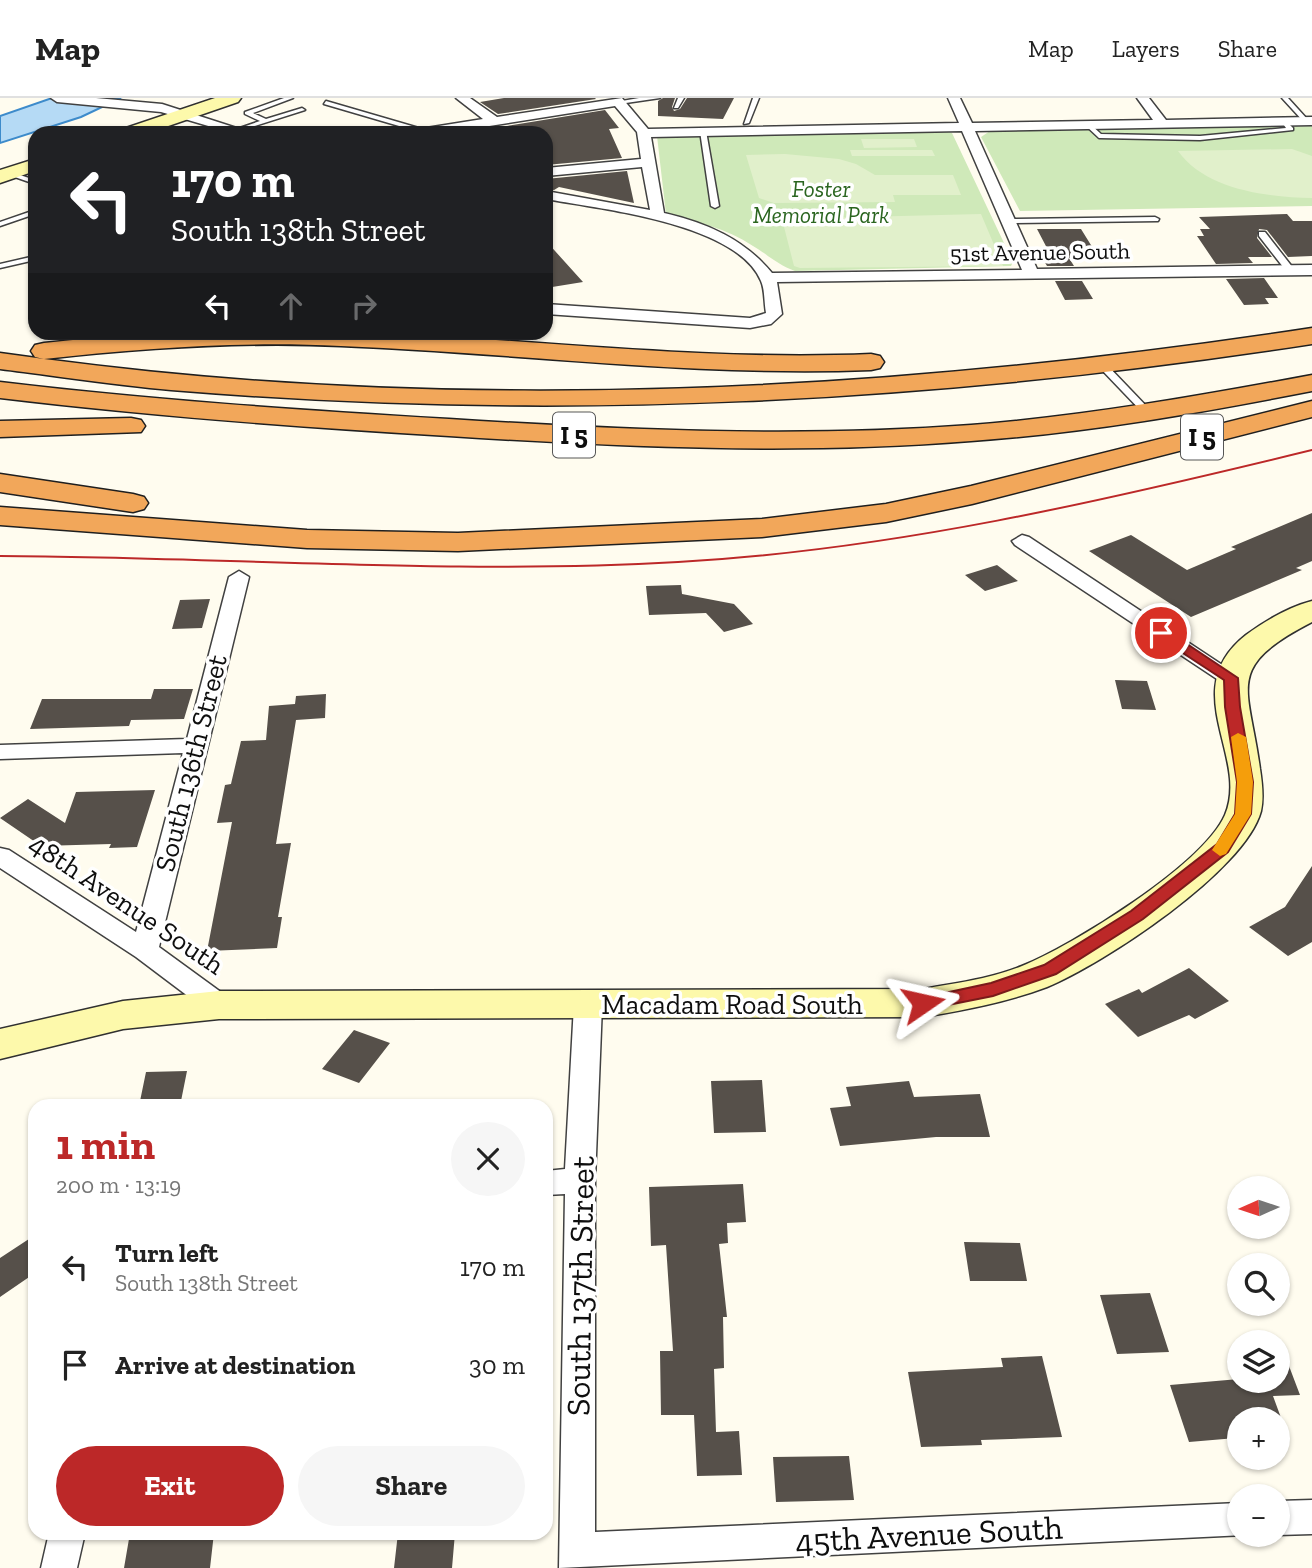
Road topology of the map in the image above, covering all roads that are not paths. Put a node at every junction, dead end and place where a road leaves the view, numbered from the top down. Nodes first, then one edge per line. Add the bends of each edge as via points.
1 (57, 98) edge
2 (232, 98) edge
3 (290, 98) edge
4 (462, 98) edge
5 (657, 98) edge
6 (681, 98) edge
7 (755, 98) edge
8 (954, 98) edge
9 (1143, 98) edge
10 (1285, 98) edge
11 (617, 100) edge
12 (326, 103) dead end
13 (676, 107) dead end
14 (302, 110) dead end
15 (186, 114) junction
16 (265, 121) junction
17 (494, 121) junction
18 (1284, 121) junction
19 (1309, 121) edge
20 (746, 123) dead end
21 (1162, 123) junction
22 (1087, 124) junction
23 (151, 126) edge
24 (223, 126) edge
25 (255, 126) edge
26 (404, 126) edge
27 (462, 126) edge
28 (965, 126) junction
29 (703, 131) junction
30 (644, 132) junction
31 (649, 162) junction
32 (28, 168) edge
33 (553, 171) edge
34 (5, 176) edge
35 (28, 181) edge
36 (553, 196) edge
37 (715, 206) dead end
38 (28, 214) edge
39 (658, 217) junction
40 (1155, 219) dead end
41 (1009, 221) junction
42 (0, 223) edge
43 (1262, 234) dead end
44 (28, 260) edge
45 (0, 266) edge
46 (1290, 270) junction
47 (1312, 270) edge
48 (1032, 275) junction
49 (768, 278) junction
50 (553, 310) edge
51 (1312, 321) edge
52 (1312, 336) edge
53 (172, 340) edge
54 (371, 340) edge
55 (0, 358) edge
56 (1103, 366) junction
57 (1312, 383) edge
58 (0, 390) edge
59 (1312, 407) edge
60 (1148, 413) junction
61 (0, 429) edge
62 (1091, 463) junction
63 (0, 483) edge
64 (0, 516) edge
65 (1022, 541) dead end
66 (239, 577) dead end
67 (1312, 610) edge
68 (1231, 678) junction
69 (194, 746) junction
70 (0, 752) edge
71 (0, 856) edge
72 (145, 950) junction
73 (219, 1005) junction
74 (588, 1005) junction
75 (0, 1044) edge
76 (580, 1181) junction
77 (553, 1183) edge
78 (1312, 1517) edge
79 (1290, 1518) edge
80 (1227, 1521) edge
81 (65, 1540) edge
82 (577, 1559) edge
83 (59, 1568) edge

1 - 15 street
2 - 15 street
3 - 16 lane via 247,113
4 - 17 street
5 - 11 lane
6 - 13 lane
7 - 20 lane
8 - 28 street
9 - 21 street
10 - 19 lane
11 - 17 street
11 - 30 street
12 - 26 lane
14 - 16 lane
15 - 23 street
15 - 24 street
16 - 25 lane
17 - 27 street
18 - 19 street
18 - 21 street
18 - 22 lane via 1291,129 1183,138 1099,136
21 - 22 street
22 - 28 street
28 - 29 street
28 - 41 street
29 - 30 street
29 - 37 lane
30 - 31 street
31 - 33 street
31 - 39 street
32 - 34 street
34 - 35 lane
36 - 39 street
38 - 42 lane
39 - 49 street via 729,241 751,256
40 - 41 lane
41 - 48 street
43 - 46 lane
44 - 45 lane
46 - 47 street, 51st Avenue South
46 - 48 street, 51st Avenue South
48 - 49 street, 51st Avenue South
49 - 50 street via 774,314 765,321
51 - 54 highway via 1028,353 765,365
52 - 56 highway, I 5
53 - 55 highway
55 - 56 highway, I 5 via 168,381 438,397 622,398 883,387
56 - 60 lane
57 - 60 highway, I 5
58 - 60 highway, I 5 via 205,412 680,440 970,433
59 - 61 highway via 1240,409 1123,429 929,451 796,457 672,457 186,428
59 - 62 highway, I 5
62 - 63 highway, I 5 via 803,508 454,525 191,510
62 - 64 highway via 886,513 762,528 629,536 458,542 307,539
65 - 68 street
66 - 69 street, South 136th Street
67 - 68 street via 1265,634 1245,653
68 - 74 street, Macadam Road South via 1245,782 1243,814 1223,848 1137,915 1050,969 993,989 923,1003
69 - 70 street
69 - 72 street, South 136th Street
71 - 72 street, 48th Avenue South
72 - 73 street, 48th Avenue South
73 - 74 street, Macadam Road South
73 - 75 street, Macadam Road South via 123,1016
74 - 76 street, South 137th Street
76 - 77 street
76 - 82 street, South 137th Street
78 - 79 street
80 - 82 street, 45th Avenue South
81 - 83 street

